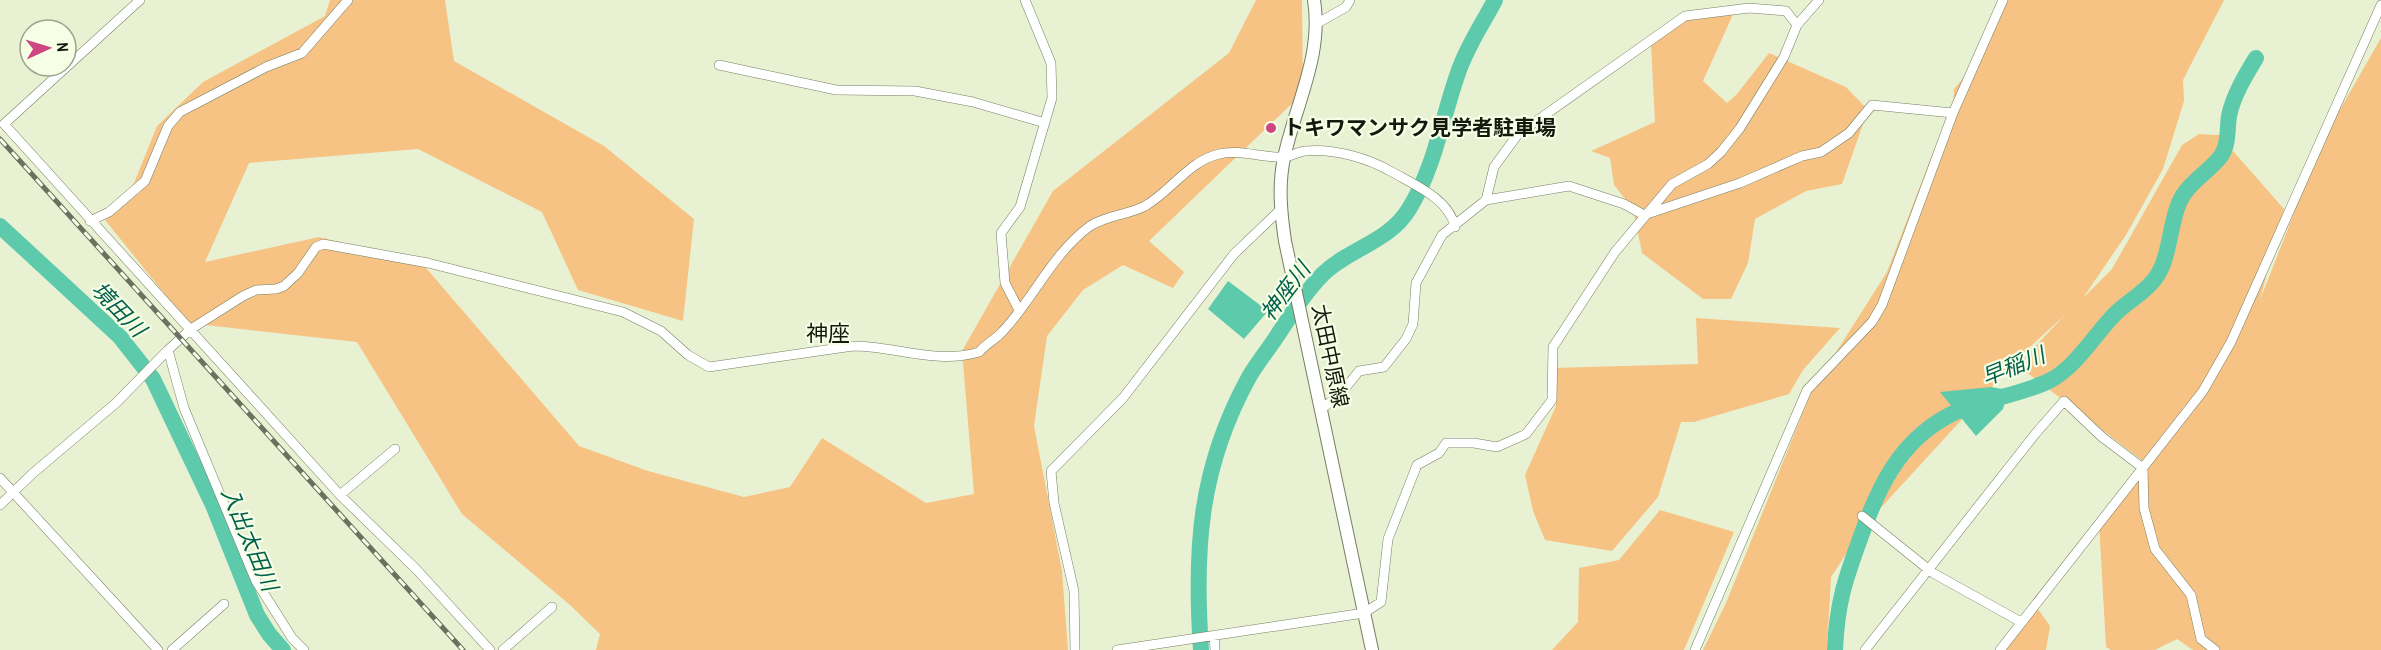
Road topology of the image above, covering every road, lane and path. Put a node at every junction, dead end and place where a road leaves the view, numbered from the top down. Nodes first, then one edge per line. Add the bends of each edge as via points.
1 (140, 0) edge
2 (348, 0) edge
3 (1025, 0) edge
4 (1314, 0) edge
5 (1350, 0) edge
6 (1819, 0) edge
7 (2003, 0) edge
8 (2381, 5) edge
9 (1316, 24) junction
10 (1797, 25) junction
11 (719, 65) dead end
12 (1953, 113) junction
13 (1045, 123) junction
14 (1284, 157) junction
15 (1486, 200) junction
16 (1281, 209) junction
17 (1644, 215) junction
18 (90, 220) junction
19 (1455, 227) junction
20 (1019, 310) junction
21 (191, 329) junction
22 (168, 350) junction
23 (1321, 409) junction
24 (395, 448) dead end
25 (2143, 468) junction
26 (0, 478) edge
27 (14, 493) junction
28 (340, 495) junction
29 (0, 505) edge
30 (1862, 516) dead end
31 (1929, 568) junction
32 (225, 604) dead end
33 (552, 607) dead end
34 (1364, 612) junction
35 (2021, 622) junction
36 (1214, 635) junction
37 (158, 650) edge
38 (172, 650) edge
39 (304, 650) edge
40 (490, 650) edge
41 (503, 650) edge
42 (1075, 650) edge
43 (1118, 650) edge
44 (1215, 650) edge
45 (1372, 650) edge
46 (1695, 650) edge
47 (1865, 650) edge
48 (2000, 650) edge
49 (2215, 650) edge

1 - 18 street via 4,124
2 - 18 street via 302,53 266,67 180,112 168,126 145,180 109,212
3 - 13 street via 1052,72 1052,98
4 - 9 main road, 太田中原線
5 - 9 street via 1346,7
6 - 10 street
7 - 12 street
8 - 25 street via 2231,342 2203,391
9 - 14 main road, 太田中原線 via 1309,76
10 - 15 street via 1786,11 1777,10 1749,8 1685,16 1518,134 1494,167
10 - 17 street via 1784,57 1721,152 1672,184
11 - 13 street via 836,90 915,91 973,102
12 - 17 street via 1872,105 1848,133 1821,152
12 - 46 street via 1882,305 1872,322 1807,390
13 - 20 street via 1020,207 1001,233 1005,283
14 - 16 main road, 太田中原線
14 - 19 street via 1305,151 1340,153 1378,164 1443,204 1453,216
14 - 20 street via 1231,152 1200,162 1145,206 1091,226 1072,242
15 - 17 street via 1569,186 1624,204
15 - 19 street
16 - 23 main road, 太田中原線
16 - 42 street via 1234,254 1123,398 1052,471 1054,503 1074,591
17 - 34 street via 1560,333 1551,363 1552,400 1526,434 1497,447 1446,443 1439,453 1417,465 1388,539 1382,602
18 - 21 street
19 - 23 street via 1442,235 1416,283 1413,324 1406,339 1384,366 1359,371 1339,396
20 - 21 street via 1002,333 980,352 968,355 943,357 853,346 708,367 688,356 661,331 623,312 428,263 323,244 316,247 284,286 243,296
21 - 22 street
21 - 28 street
22 - 27 street via 116,404
22 - 39 street via 184,408 256,581
23 - 34 main road, 太田中原線
24 - 28 street
25 - 31 street via 2064,401
25 - 35 street
25 - 49 street via 2144,508 2155,549 2191,595 2201,639
26 - 27 street
27 - 29 street
27 - 37 street
28 - 40 street via 417,570
30 - 31 street
31 - 35 street
31 - 47 street
32 - 38 street
33 - 41 street
34 - 36 street
34 - 45 main road, 太田中原線
35 - 48 street
36 - 43 street
36 - 44 street

